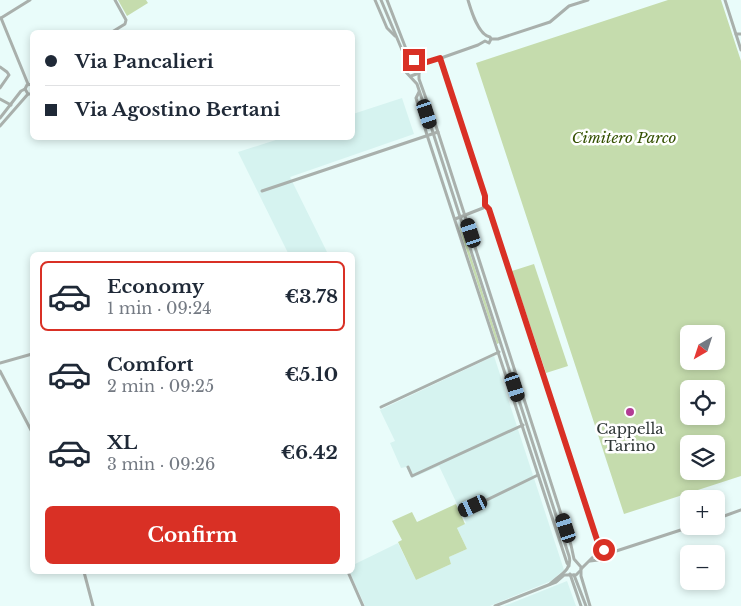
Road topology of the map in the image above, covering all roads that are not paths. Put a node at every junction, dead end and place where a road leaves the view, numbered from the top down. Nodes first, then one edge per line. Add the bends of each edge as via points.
1 (30, 0) edge
2 (114, 0) edge
3 (375, 0) edge
4 (381, 0) edge
5 (387, 0) edge
6 (588, 0) edge
7 (725, 0) edge
8 (469, 1) edge
9 (0, 18) edge
10 (115, 30) edge
11 (736, 34) junction
12 (741, 34) edge
13 (486, 36) junction
14 (396, 37) junction
15 (491, 39) junction
16 (485, 41) junction
17 (741, 50) edge
18 (440, 58) junction
19 (412, 60) junction
20 (417, 62) junction
21 (427, 62) junction
22 (406, 63) junction
23 (0, 67) edge
24 (420, 70) junction
25 (410, 75) junction
26 (30, 84) edge
27 (0, 88) edge
28 (419, 91) junction
29 (26, 92) junction
30 (30, 93) edge
31 (0, 99) edge
32 (11, 105) junction
33 (0, 118) edge
34 (0, 126) edge
35 (438, 132) junction
36 (433, 133) junction
37 (427, 135) junction
38 (262, 191) dead end
39 (485, 205) junction
40 (464, 214) junction
41 (460, 216) junction
42 (455, 219) junction
43 (508, 349) junction
44 (501, 352) junction
45 (30, 355) edge
46 (0, 363) edge
47 (0, 371) edge
48 (382, 406) dead end
49 (531, 421) junction
50 (524, 424) junction
51 (30, 428) edge
52 (408, 467) dead end
53 (538, 475) junction
54 (741, 510) edge
55 (462, 512) dead end
56 (725, 515) edge
57 (554, 526) junction
58 (680, 530) edge
59 (563, 534) junction
60 (600, 549) junction
61 (608, 554) junction
62 (595, 555) junction
63 (598, 560) junction
64 (588, 562) junction
65 (578, 564) junction
66 (570, 566) junction
67 (581, 570) junction
68 (85, 574) edge
69 (349, 574) edge
70 (572, 575) junction
71 (550, 584) junction
72 (577, 593) junction
73 (582, 595) junction
74 (582, 600) junction
75 (93, 606) edge
76 (363, 606) edge
77 (495, 606) edge
78 (586, 606) edge

1 - 9 street
2 - 10 street via 126,18 126,23
3 - 14 street via 387,28
4 - 14 street
5 - 19 street
6 - 15 street via 569,6 544,24
7 - 11 street
8 - 13 street via 475,21
9 - 26 street
11 - 12 street
11 - 17 street
13 - 15 street
13 - 16 street
14 - 22 street
15 - 16 street
16 - 18 street
18 - 21 street
18 - 39 street via 485,196
19 - 20 street
19 - 22 street
20 - 21 street
20 - 24 street
21 - 24 street
22 - 25 street via 404,70
23 - 27 street via 9,75
24 - 25 street
24 - 35 street via 419,79
25 - 28 street
26 - 29 street
28 - 36 street
28 - 37 street via 416,98
29 - 30 street
29 - 32 street via 20,93
29 - 34 street
31 - 32 street
32 - 33 street
35 - 36 street
35 - 40 street
36 - 37 street
36 - 41 street
37 - 38 street
37 - 42 street
39 - 40 street
39 - 60 street via 489,209
40 - 41 street
40 - 43 street
41 - 42 street
41 - 44 street
42 - 44 street
43 - 44 street
43 - 49 street
44 - 48 street
44 - 50 street
45 - 46 street
47 - 51 street
49 - 50 street
49 - 65 street
50 - 52 street via 412,476
50 - 53 street
50 - 59 street
53 - 55 street
53 - 57 street
54 - 56 street
57 - 59 street
57 - 66 street
58 - 61 street
59 - 66 street
60 - 61 street
60 - 62 street
61 - 63 street via 605,560
62 - 63 street
62 - 64 street
63 - 64 street
64 - 65 street
64 - 67 street
65 - 66 street
65 - 67 street
66 - 70 street
66 - 71 street
67 - 70 street
67 - 78 street
68 - 75 street
69 - 76 street
70 - 71 street
70 - 72 street
70 - 73 street
71 - 77 street
72 - 74 street
72 - 78 street
73 - 74 street
73 - 78 street
74 - 78 street

